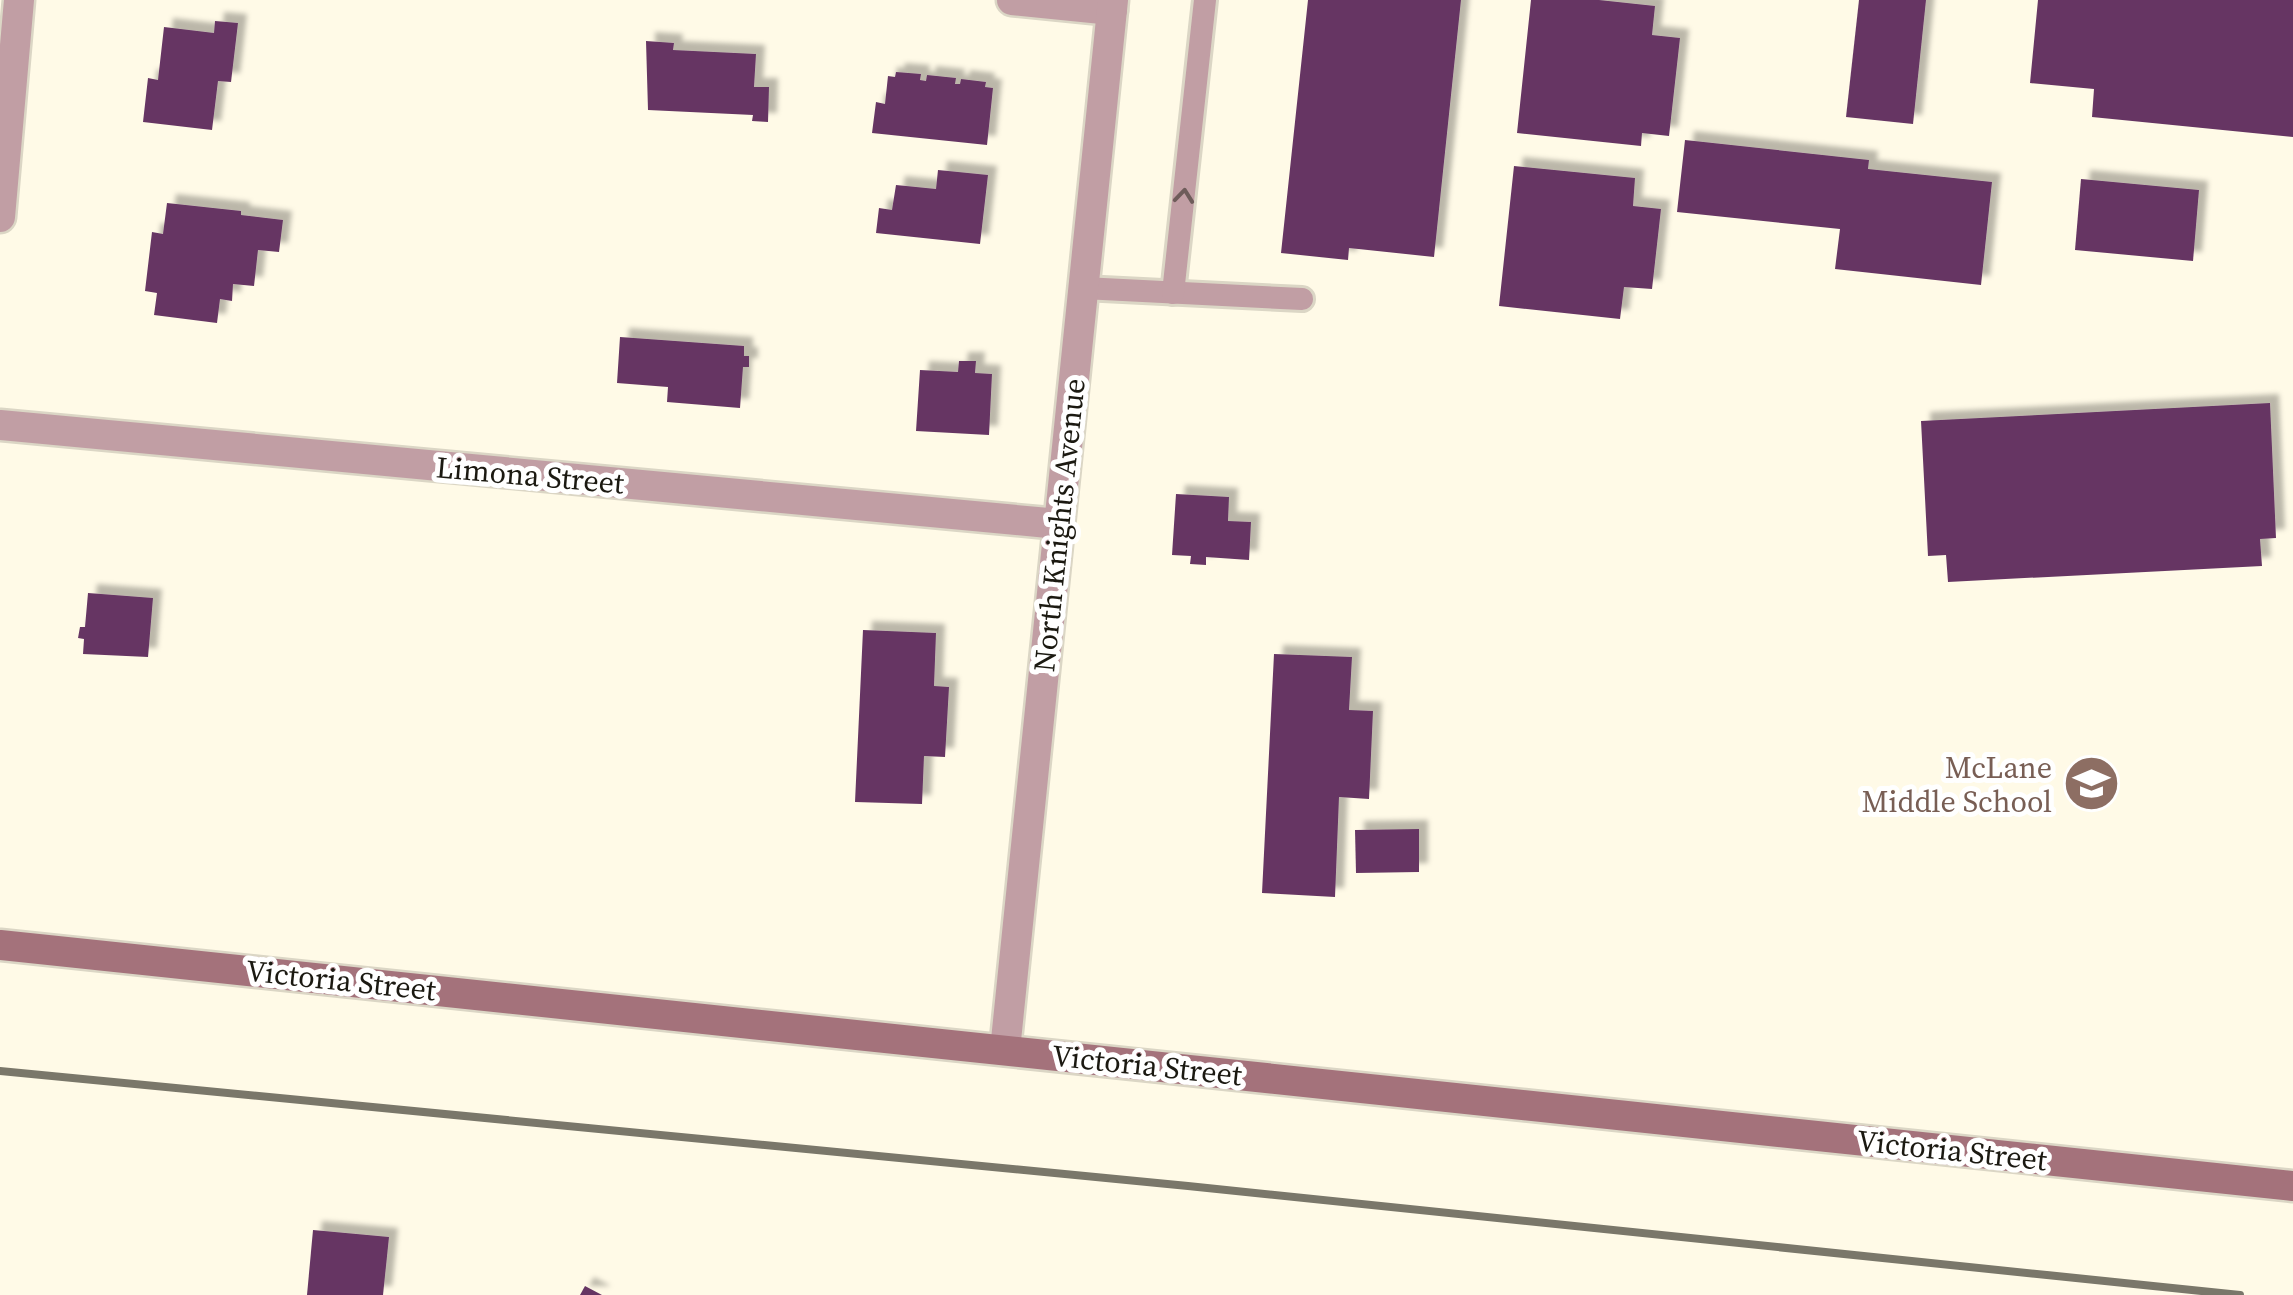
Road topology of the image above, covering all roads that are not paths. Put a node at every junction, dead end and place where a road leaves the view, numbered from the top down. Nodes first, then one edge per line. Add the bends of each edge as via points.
1 (20, 0) edge
2 (1012, 0) edge
3 (1204, 0) edge
4 (1113, 5) edge
5 (0, 218) edge
6 (1084, 288) junction
7 (1173, 293) junction
8 (1302, 299) dead end
9 (0, 426) edge
10 (1059, 524) junction
11 (0, 944) edge
12 (1005, 1050) junction
13 (2293, 1186) edge

1 - 5 street
2 - 4 street
7 -> 3 lane
4 - 6 street, North Knights Avenue
6 - 7 lane
6 - 10 street, North Knights Avenue
7 - 8 lane
9 - 10 street, Limona Street
10 - 12 street, North Knights Avenue
11 - 12 street, Victoria Street
12 - 13 street, Victoria Street

